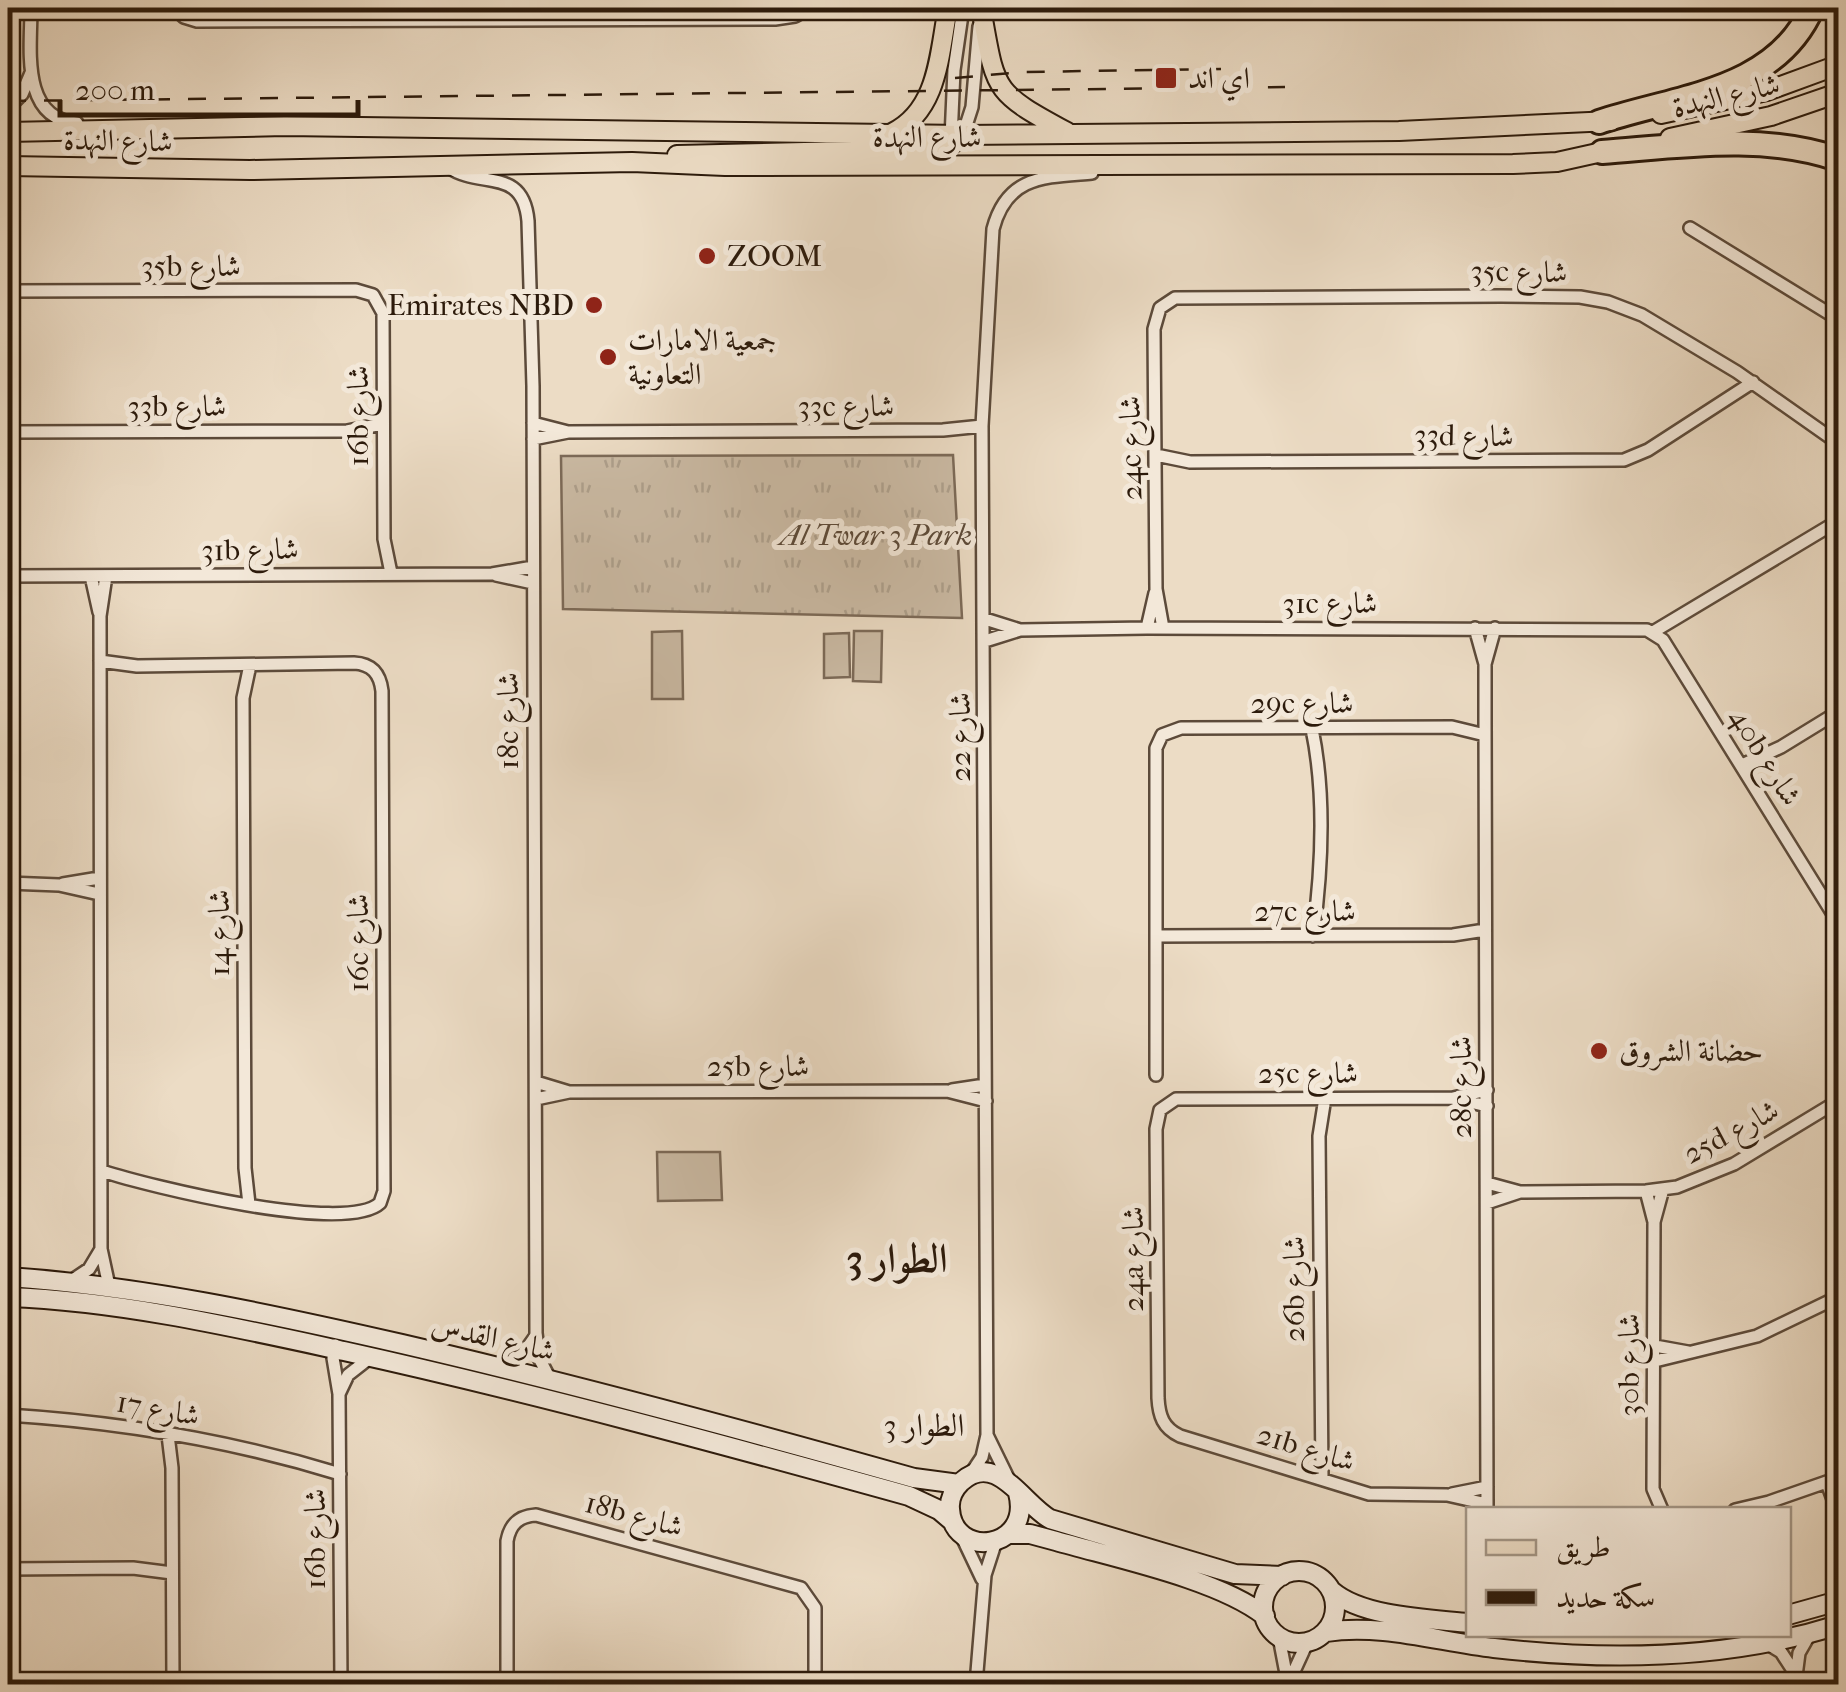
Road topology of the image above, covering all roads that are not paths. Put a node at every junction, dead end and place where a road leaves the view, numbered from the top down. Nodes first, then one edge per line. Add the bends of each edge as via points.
1 (32, 8) edge
2 (809, 8) edge
3 (948, 8) edge
4 (963, 8) edge
5 (981, 8) edge
6 (1812, 8) edge
7 (176, 10) edge
8 (586, 13) edge
9 (698, 13) edge
10 (710, 13) edge
11 (280, 14) edge
12 (291, 14) edge
13 (400, 14) edge
14 (413, 14) edge
15 (1838, 65) edge
16 (31, 73) junction
17 (1838, 93) edge
18 (8, 108) edge
19 (1600, 122) junction
20 (153, 128) junction
21 (8, 132) edge
22 (1072, 134) junction
23 (889, 135) junction
24 (955, 138) junction
25 (1602, 152) junction
26 (1838, 159) edge
27 (632, 162) junction
28 (445, 164) junction
29 (950, 164) junction
30 (8, 166) edge
31 (1156, 167) junction
32 (1690, 228) dead end
33 (8, 291) edge
34 (373, 295) joint
35 (1160, 308) joint
36 (1838, 318) edge
37 (1738, 372) junction
38 (1753, 382) junction
39 (1721, 402) junction
40 (382, 424) junction
41 (533, 424) junction
42 (347, 431) junction
43 (8, 432) edge
44 (568, 432) junction
45 (982, 432) junction
46 (382, 439) junction
47 (533, 439) junction
48 (1838, 443) edge
49 (1156, 455) junction
50 (1190, 462) junction
51 (1157, 469) junction
52 (1838, 521) edge
53 (384, 539) junction
54 (534, 566) junction
55 (376, 573) junction
56 (390, 573) junction
57 (492, 574) junction
58 (8, 576) edge
59 (91, 576) junction
60 (106, 576) junction
61 (534, 583) junction
62 (1156, 589) junction
63 (100, 616) junction
64 (985, 618) junction
65 (1147, 628) junction
66 (1162, 628) junction
67 (1475, 628) junction
68 (1495, 628) junction
69 (1020, 630) junction
70 (1652, 634) junction
71 (984, 640) junction
72 (1485, 664) junction
73 (235, 665) junction
74 (250, 665) junction
75 (100, 666) junction
76 (244, 698) junction
77 (1838, 712) edge
78 (1484, 720) junction
79 (1452, 728) junction
80 (1312, 729) junction
81 (1327, 729) junction
82 (1485, 734) junction
83 (1319, 766) junction
84 (1745, 769) junction
85 (99, 878) junction
86 (8, 883) edge
87 (59, 885) junction
88 (99, 894) junction
89 (1835, 908) edge
90 (1156, 936) junction
91 (1319, 936) junction
92 (1485, 936) junction
93 (1156, 1075) dead end
94 (536, 1082) junction
95 (986, 1085) junction
96 (1487, 1090) junction
97 (948, 1091) junction
98 (569, 1092) junction
99 (1318, 1098) junction
100 (1453, 1098) junction
101 (536, 1099) junction
102 (986, 1101) junction
103 (1164, 1104) joint
104 (1487, 1106) junction
105 (1836, 1108) edge
106 (245, 1168) junction
107 (102, 1171) junction
108 (133, 1182) junction
109 (1487, 1183) junction
110 (102, 1187) junction
111 (1663, 1190) junction
112 (1646, 1191) junction
113 (1520, 1192) junction
114 (234, 1200) junction
115 (1487, 1202) junction
116 (250, 1204) junction
117 (1654, 1222) junction
118 (101, 1249) junction
119 (8, 1277) edge
120 (72, 1282) junction
121 (110, 1286) junction
122 (1838, 1296) edge
123 (8, 1297) edge
124 (35, 1298) junction
125 (350, 1332) junction
126 (536, 1333) junction
127 (1655, 1346) junction
128 (333, 1349) junction
129 (1692, 1353) junction
130 (371, 1357) junction
131 (1654, 1361) junction
132 (502, 1367) junction
133 (550, 1380) junction
134 (339, 1394) junction
135 (8, 1415) edge
136 (1160, 1416) joint
137 (987, 1435) junction
138 (173, 1436) junction
139 (1320, 1442) junction
140 (340, 1458) junction
141 (298, 1461) junction
142 (340, 1474) junction
143 (1306, 1474) junction
144 (1322, 1478) junction
145 (964, 1480) junction
146 (1832, 1480) edge
147 (1014, 1488) junction
148 (1487, 1488) junction
149 (1448, 1495) junction
150 (1487, 1507) edge
151 (1661, 1507) edge
152 (1748, 1507) edge
153 (1838, 1513) edge
154 (955, 1525) junction
155 (1002, 1538) junction
156 (8, 1568) edge
157 (172, 1568) junction
158 (1282, 1576) junction
159 (984, 1588) junction
160 (1332, 1591) junction
161 (1838, 1601) edge
162 (1791, 1614) edge
163 (1265, 1616) junction
164 (1461, 1623) edge
165 (1838, 1625) edge
166 (1326, 1632) junction
167 (1810, 1632) junction
168 (1791, 1636) edge
169 (1279, 1637) junction
170 (1787, 1637) edge
171 (1306, 1642) junction
172 (1764, 1642) junction
173 (1795, 1680) edge
174 (173, 1682) edge
175 (149, 1684) edge
176 (341, 1684) edge
177 (507, 1684) edge
178 (815, 1684) edge
179 (976, 1684) edge
180 (1289, 1684) edge

1 - 16 street
2 - 10 street via 785,18
3 - 23 main road via 930,96 914,119
4 - 24 street via 954,70
5 - 22 main road via 991,66 1004,92
5 - 24 street via 972,107
6 - 19 highway via 1786,47 1760,70
7 - 11 street via 198,20
8 - 9 street
8 - 14 street
9 - 10 street
11 - 12 street
12 - 13 street
13 - 14 street
15 - 19 main road, شارع النهدة via 1728,101
16 - 18 street
16 - 20 street via 41,103 58,120
17 - 25 main road, شارع النهدة via 1771,116
19 - 22 main road, شارع النهدة
20 - 21 main road, شارع النهدة
20 - 23 main road, شارع النهدة
22 - 24 main road, شارع النهدة
23 - 24 main road, شارع النهدة
24 - 27 main road via 925,150 708,153
24 - 29 street
25 - 26 highway via 1772,144
25 - 31 main road, شارع النهدة via 1524,164
27 - 28 main road, شارع النهدة
27 - 29 main road, شارع النهدة
28 - 30 main road, شارع النهدة via 250,170
28 - 41 street, 18c شارع via 464,176 500,180 519,194 528,213
29 - 31 main road, شارع النهدة
31 - 45 street, شارع 22 via 1040,178 1001,206 993,228
32 - 36 street
33 - 34 street, 35b شارع
34 - 40 street, 16b شارع via 383,312
35 - 37 street, 35c شارع via 1183,297 1590,298 1642,315
35 - 49 street, 24c شارع via 1154,329
37 - 38 street, 35c شارع
37 - 39 street, 33d شارع
38 - 39 street, 33d شارع
38 - 48 street, 35c شارع
39 - 50 street, 33d شارع via 1624,460
40 - 42 street, 33b شارع
40 - 46 street, 16b شارع
41 - 44 street, 33c شارع
41 - 47 street, 18c شارع
42 - 43 street, 33b شارع
42 - 46 street, 33b شارع
44 - 45 street, 33c شارع
44 - 47 street, 33c شارع
45 - 64 street, شارع 22
46 - 53 street, 16b شارع
47 - 54 street, 18c شارع
49 - 50 street, 33d شارع
49 - 51 street, 24c شارع
50 - 51 street, 33d شارع
51 - 62 street, 24c شارع
52 - 70 street
53 - 55 street, 16b شارع
53 - 56 street, 16b شارع
54 - 57 street, 31b شارع
54 - 61 street, 18c شارع
55 - 56 street, 31b شارع
55 - 60 street, 31b شارع
56 - 57 street, 31b شارع
57 - 61 street, 31b شارع
58 - 59 street, 31b شارع
59 - 60 street, 31b شارع
59 - 63 street
60 - 63 street
61 - 94 street, 18c شارع
62 - 65 street, 24c شارع
62 - 66 street, 24c شارع
63 - 75 street
64 - 69 street, 31c شارع
64 - 71 street, شارع 22
65 - 66 street, 31c شارع
65 - 69 street, 31c شارع
66 - 67 street, 31c شارع
67 - 68 street, 31c شارع
67 - 72 street, 28c شارع
68 - 70 street, 31c شارع
68 - 72 street, 28c شارع
69 - 71 street, 31c شارع
70 - 84 street, 40b شارع
71 - 95 street, شارع 22
72 - 78 street, 28c شارع
73 - 74 street
73 - 75 street
73 - 76 street, شارع 14
74 - 76 street, شارع 14
74 - 116 street, 16c شارع via 362,664 378,676 382,691 384,1191 375,1208 354,1213
75 - 85 street
76 - 106 street, شارع 14
77 - 84 street
78 - 79 street, 29c شارع
78 - 82 street, 28c شارع
79 - 81 street, 29c شارع
79 - 82 street, 29c شارع
80 - 81 street, 29c شارع
80 - 83 street
80 - 90 street, 29c شارع via 1181,728 1157,742
81 - 83 street
82 - 92 street, 28c شارع
83 - 91 street
84 - 89 street, 40b شارع
85 - 87 street
85 - 88 street
86 - 87 street
87 - 88 street
88 - 107 street
90 - 91 street, 27c شارع
90 - 93 street
91 - 92 street, 27c شارع
92 - 96 street, 28c شارع
94 - 98 street, 25b شارع
94 - 101 street, 18c شارع
95 - 97 street, 25b شارع
95 - 102 street, شارع 22
96 - 100 street, 25c شارع
96 - 104 street, 28c شارع
97 - 98 street, 25b شارع
97 - 102 street, 25b شارع
98 - 101 street, 25b شارع
99 - 100 street, 25c شارع
99 - 103 street, 25c شارع
99 - 139 street, 26b شارع
100 - 104 street, 25c شارع
101 - 126 street, 18c شارع
102 - 137 street, شارع 22
103 - 136 street, 24a شارع via 1156,1122
104 - 109 street, 28c شارع
105 - 111 street, 25d شارع via 1722,1170
106 - 114 street, شارع 14
106 - 116 street, شارع 14
107 - 108 street
107 - 110 street
108 - 110 street
108 - 114 street
109 - 113 street, 25d شارع
109 - 115 street, 28c شارع
110 - 118 street
111 - 112 street, 25d شارع
111 - 117 street, 30b شارع
112 - 113 street, 25d شارع
112 - 117 street, 30b شارع
113 - 115 street, 25d شارع
114 - 116 street
115 - 148 street, 28c شارع
117 - 127 street, 30b شارع
118 - 120 street
118 - 121 street
119 - 120 main road, شارع القدس
120 - 121 main road, شارع القدس
121 - 124 main road via 98,1295 49,1292
121 - 125 main road, شارع القدس
122 - 129 street via 1784,1326
123 - 124 main road, شارع القدس
124 - 128 main road, شارع القدس
125 - 128 street
125 - 132 main road, شارع القدس
126 - 132 street via 523,1354
126 - 133 street, 18c شارع
127 - 129 street
127 - 131 street, 30b شارع
128 - 130 main road, شارع القدس
128 - 134 street, 16b شارع
129 - 131 street
130 - 134 street via 348,1375
130 - 154 main road, شارع القدس via 874,1486 924,1502
131 - 151 street, 30b شارع via 1653,1489
132 - 133 main road, شارع القدس
133 - 145 main road, شارع القدس via 914,1478
134 - 140 street, 16b شارع
135 - 138 street, شارع 17
136 - 143 street, 21b شارع via 1180,1436
137 - 145 street, شارع 22 via 982,1457
137 - 147 street, شارع 22
138 - 141 street, شارع 17
138 - 157 street
139 - 143 street, 26b شارع
139 - 144 street, 26b شارع
140 - 141 street, شارع 17
140 - 142 street, 16b شارع
141 - 142 street, شارع 17
142 - 176 street, 16b شارع
143 - 144 street, 21b شارع
144 - 149 street, 21b شارع via 1379,1496
145 - 147 main road via 990,1472
145 - 154 main road via 950,1502
146 - 152 street
146 - 153 street
147 - 155 main road via 1020,1515
147 - 158 main road via 1062,1524 1234,1574
148 - 149 street, 21b شارع
148 - 150 street, 28c شارع
149 - 150 street, 21b شارع
154 - 155 main road via 975,1542
154 - 159 street
155 - 159 street via 987,1564
155 - 163 main road via 1030,1534 1056,1540 1214,1589
156 - 157 street
157 - 174 street
158 - 160 main road via 1310,1572
158 - 163 main road via 1266,1593
159 - 179 street
160 - 164 main road via 1365,1608
160 - 166 main road via 1335,1612
161 - 162 main road
163 - 169 main road
165 - 167 main road
166 - 171 main road
166 - 172 main road via 1357,1629 1499,1649 1616,1654
167 - 168 main road
167 - 173 street
169 - 171 main road
169 - 180 street
170 - 172 main road
171 - 180 street
172 - 173 street via 1787,1659
174 - 175 street
177 - 178 street, 18b شارع via 508,1532 519,1519 536,1515 802,1588 815,1608

